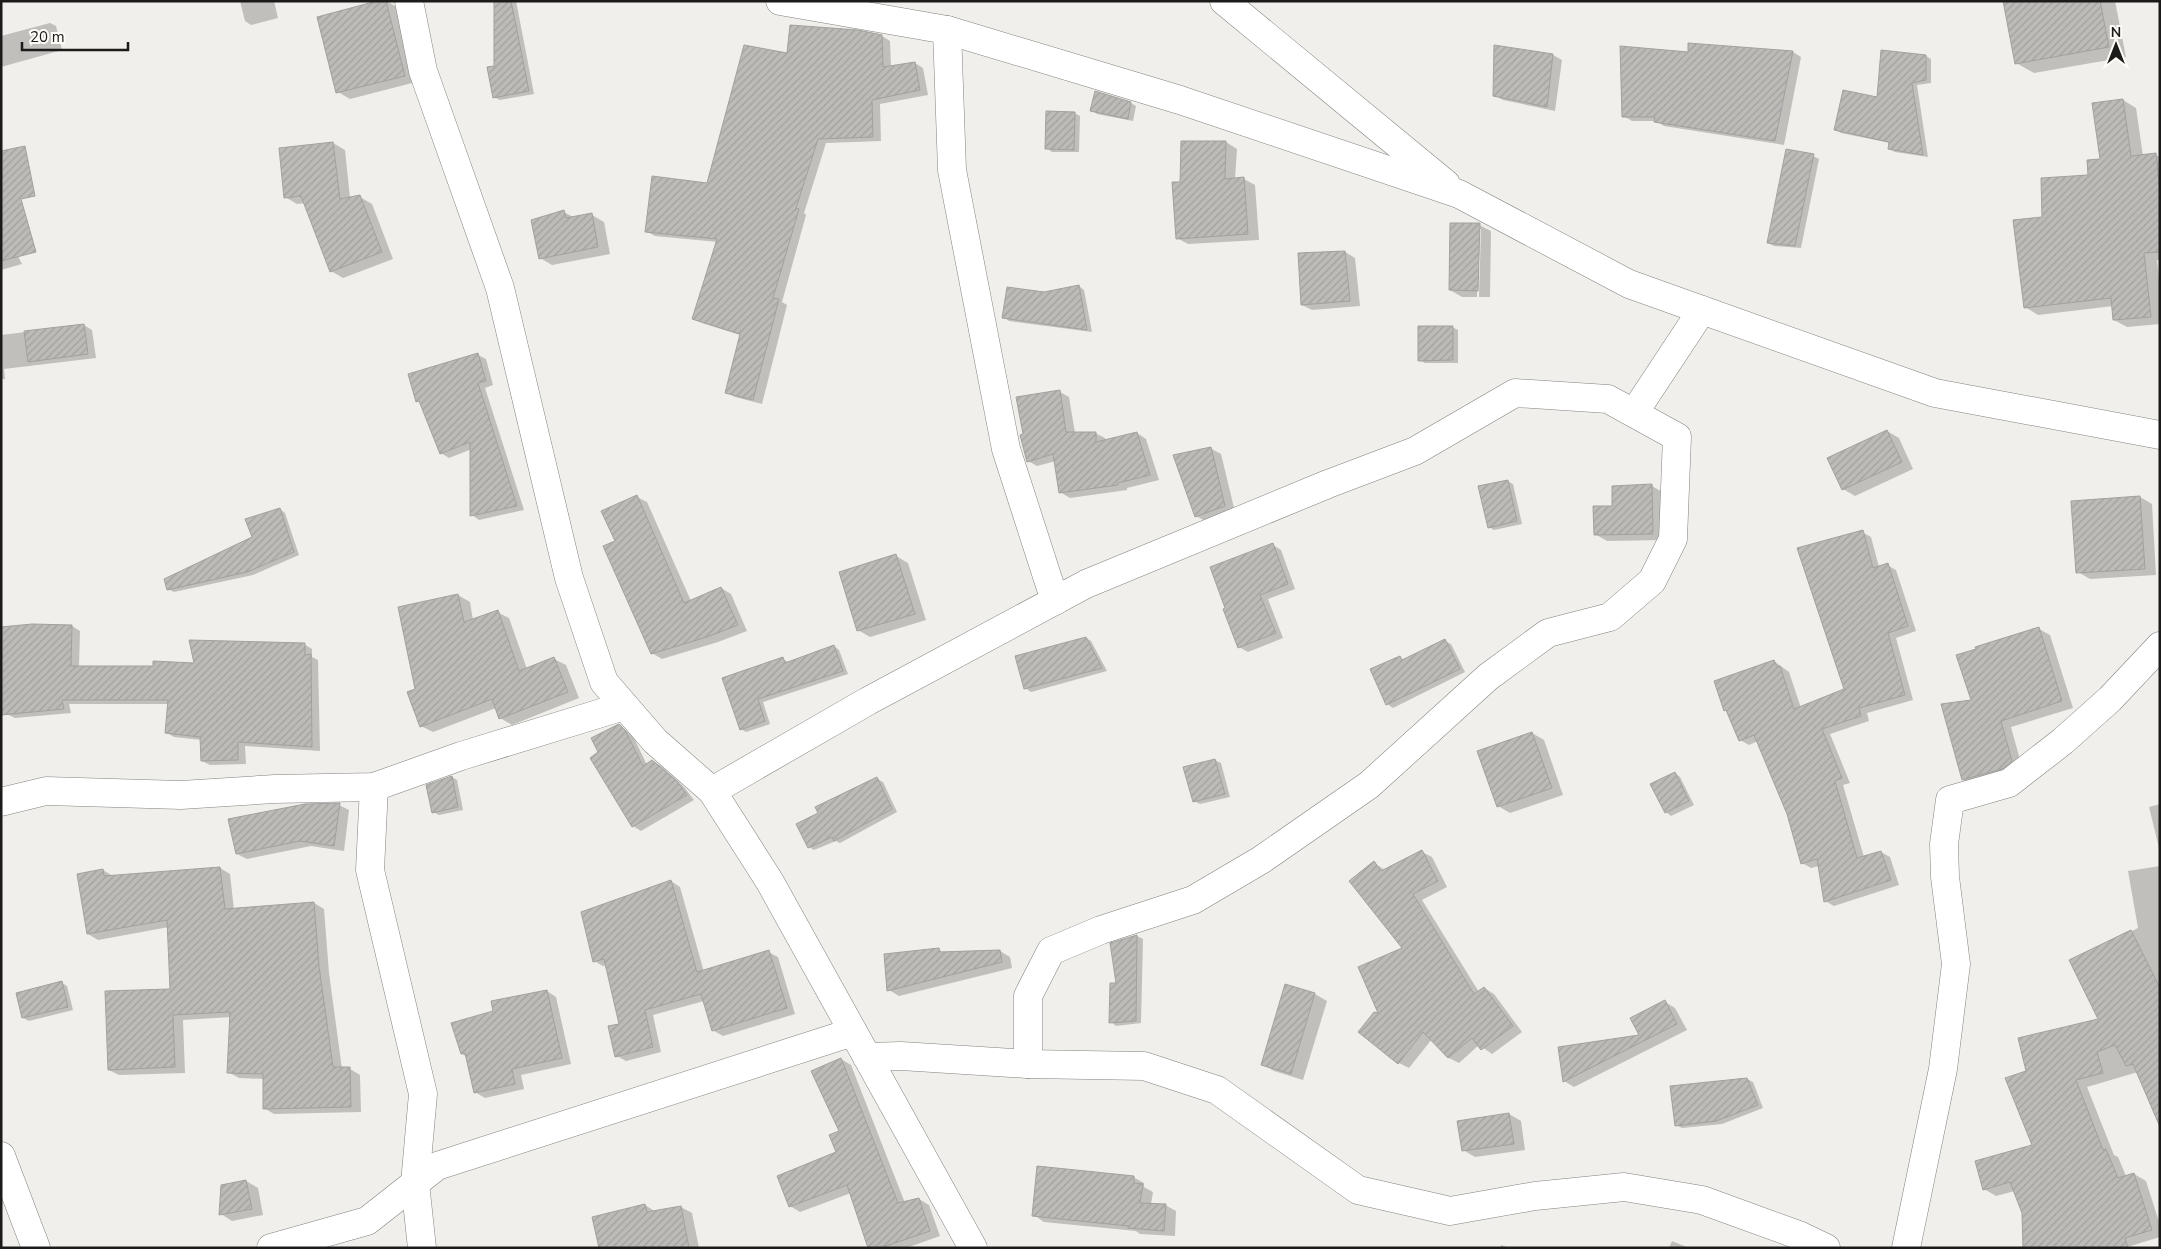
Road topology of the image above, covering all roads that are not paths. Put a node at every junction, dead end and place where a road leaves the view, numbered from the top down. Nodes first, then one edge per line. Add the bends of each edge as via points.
1 (409, 1) edge
2 (780, 1) edge
3 (1224, 1) edge
4 (947, 30) junction
5 (1459, 194) junction
6 (1702, 310) junction
7 (1634, 413) junction
8 (2160, 435) edge
9 (1055, 601) junction
10 (2160, 646) edge
11 (624, 706) junction
12 (374, 787) junction
13 (712, 791) junction
14 (1, 802) edge
15 (853, 1032) junction
16 (867, 1057) junction
17 (1028, 1064) junction
18 (1, 1156) edge
19 (415, 1183) junction
20 (36, 1248) edge
21 (271, 1248) edge
22 (422, 1248) edge
23 (973, 1248) edge
24 (1826, 1248) edge
25 (1906, 1248) edge

1 - 11 street via 423,71 500,288 569,578 604,682
2 - 4 street
3 - 5 street
4 - 5 street via 1180,100
4 - 9 street via 952,170 1006,449
5 - 6 street via 1629,284
6 - 7 street
6 - 8 street via 1935,393
7 - 9 street via 1608,399 1515,393 1414,451 1086,584
7 - 17 street via 1676,437 1673,538 1652,581 1610,617 1548,633 1488,677 1369,785 1261,860 1193,900 1102,930 1051,951 1028,996
9 - 13 street
10 - 25 street via 2103,705 2009,783 1950,800 1944,844 1956,964 1942,1069
11 - 12 street via 461,756
11 - 13 street via 655,742
12 - 14 street via 181,795 46,791
12 - 19 street via 370,870 423,1094
13 - 15 street via 770,882
15 - 16 street
15 - 19 street via 437,1166
16 - 17 street
16 - 23 street
17 - 24 street via 1144,1066 1217,1090 1358,1190 1450,1211 1535,1196 1624,1187 1702,1200
18 - 20 street
19 - 21 street via 366,1221
19 - 22 street

